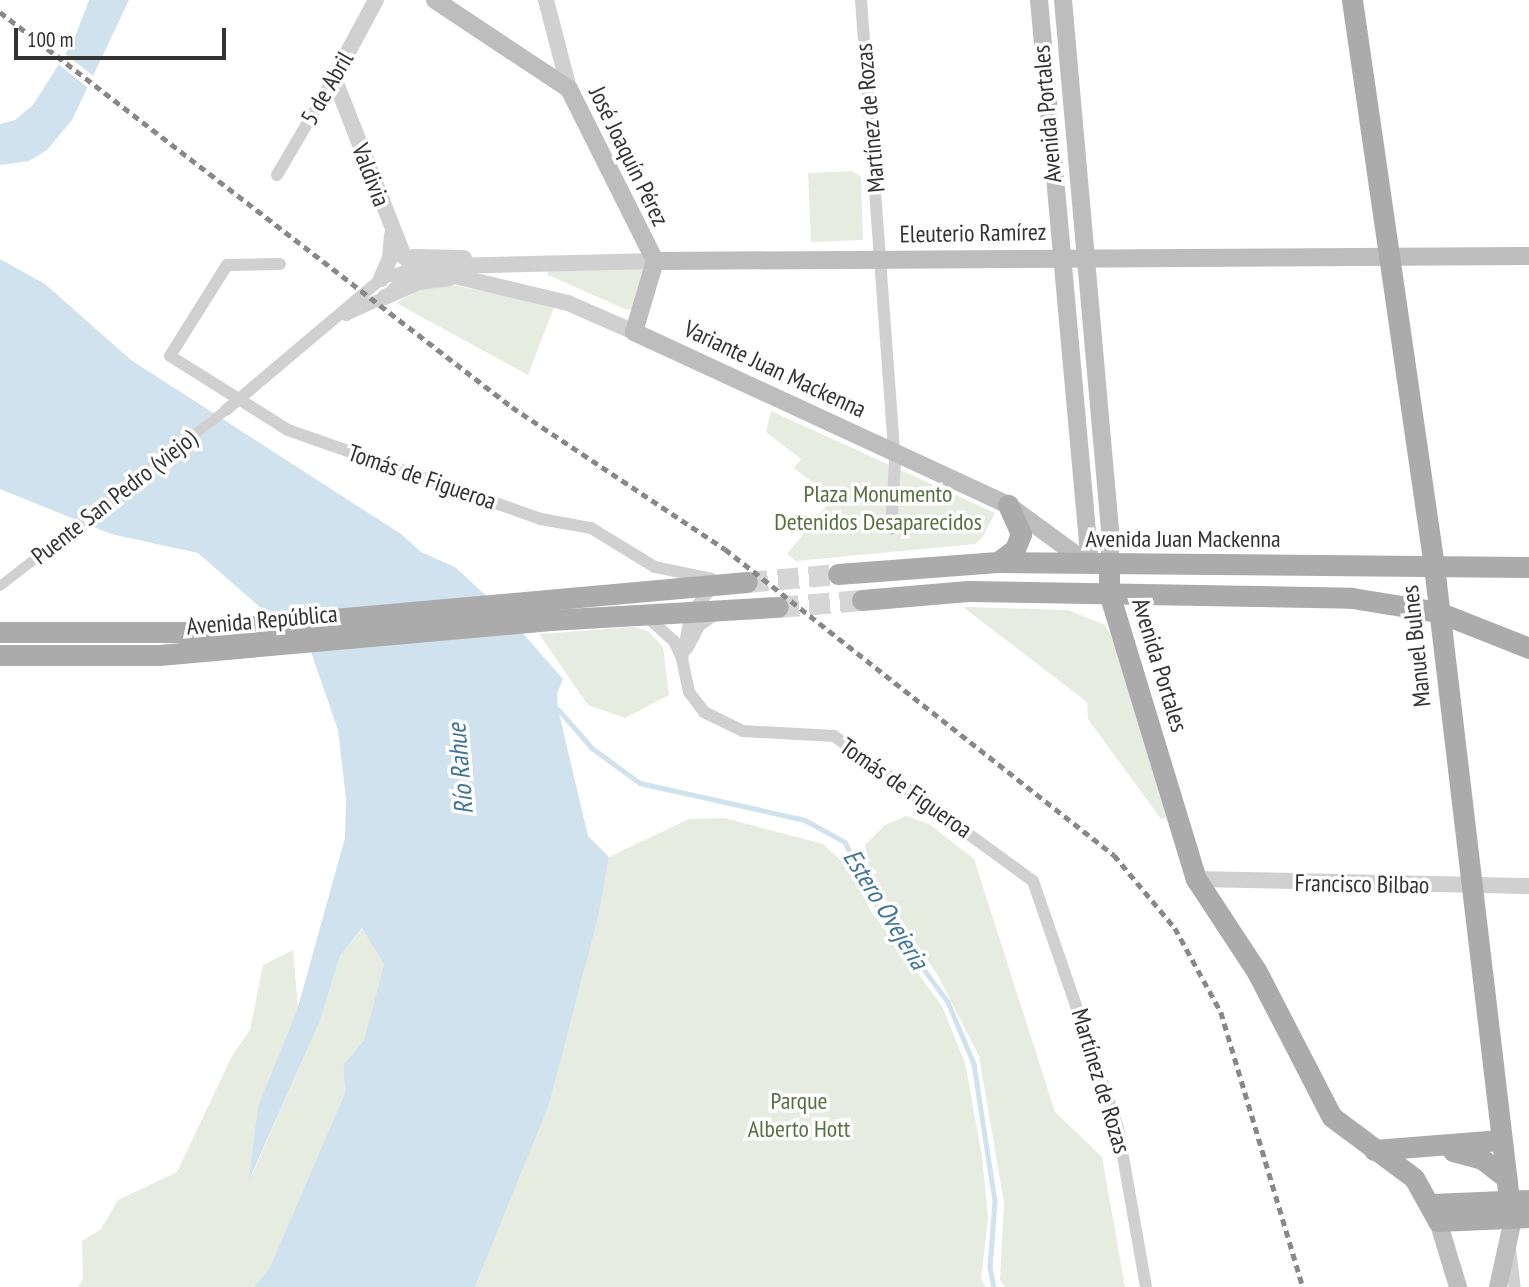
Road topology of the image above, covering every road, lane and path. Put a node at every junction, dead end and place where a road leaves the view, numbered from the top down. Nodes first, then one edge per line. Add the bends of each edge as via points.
1 (376, 0) edge
2 (435, 0) edge
3 (545, 0) edge
4 (861, 0) edge
5 (1039, 0) edge
6 (1063, 0) edge
7 (1352, 0) edge
8 (1068, 54) junction
9 (1044, 55) junction
10 (334, 78) junction
11 (569, 89) junction
12 (277, 175) dead end
13 (390, 225) junction
14 (401, 251) junction
15 (1062, 256) junction
16 (1086, 256) junction
17 (1529, 256) edge
18 (1390, 257) junction
19 (881, 258) junction
20 (655, 261) junction
21 (280, 264) dead end
22 (563, 265) junction
23 (417, 267) junction
24 (381, 279) junction
25 (487, 280) junction
26 (385, 297) junction
27 (337, 319) junction
28 (634, 332) junction
29 (1093, 339) junction
30 (1069, 340) junction
31 (1096, 377) junction
32 (1072, 379) junction
33 (241, 398) junction
34 (226, 410) joint
35 (1101, 429) junction
36 (1077, 431) junction
37 (893, 450) junction
38 (1008, 505) junction
39 (891, 529) dead end
40 (645, 562) junction
41 (998, 562) junction
42 (1100, 565) junction
43 (1434, 566) junction
44 (1529, 567) edge
45 (838, 574) tunnel mouth
46 (742, 583) junction
47 (1, 585) edge
48 (659, 591) junction
49 (1110, 593) junction
50 (862, 600) tunnel mouth
51 (778, 607) tunnel mouth
52 (722, 611) junction
53 (691, 612) junction
54 (1438, 612) junction
55 (645, 615) junction
56 (0, 632) edge
57 (1529, 648) edge
58 (0, 655) edge
59 (682, 659) junction
60 (1196, 879) junction
61 (1033, 881) joint
62 (1471, 886) junction
63 (1529, 886) edge
64 (1501, 1140) junction
65 (1374, 1150) junction
66 (1414, 1178) junction
67 (1506, 1178) junction
68 (1519, 1208) edge
69 (1435, 1212) junction
70 (1509, 1243) junction
71 (1146, 1287) edge
72 (1458, 1287) edge
73 (1498, 1287) edge
74 (1515, 1287) edge

1 - 10 street, 5 de Abril
2 - 11 main road
3 - 11 street, José Joaquín Pérez
4 - 19 street, Martínez de Rozas
5 - 9 main road, Avenida Portales
6 - 8 main road, Avenida Portales
7 - 18 main road, Manuel Bulnes
8 - 9 main road
8 - 16 main road, Avenida Portales
9 - 15 main road, Avenida Portales
10 - 12 street, 5 de Abril
10 - 13 street, Valdivia
11 - 20 main road, José Joaquín Pérez
13 - 14 street, Valdivia
13 - 24 street via 392,247
14 - 22 street via 421,258 534,258
14 - 23 street, Valdivia
15 - 16 main road, Eleuterio Ramírez
15 - 19 main road, Eleuterio Ramírez
15 - 30 main road, Avenida Portales
16 - 18 main road, Eleuterio Ramírez
16 - 29 main road, Avenida Portales
17 - 18 main road, Eleuterio Ramírez
18 - 43 main road, Manuel Bulnes
19 - 20 main road, Eleuterio Ramírez
19 - 37 street, Martínez de Rozas
20 - 22 street, Eleuterio Ramírez
20 - 28 main road, José Joaquín Pérez
21 - 33 street, Tomás de Figueroa via 228,265 170,356
22 - 23 street, Eleuterio Ramírez
23 - 24 street, Eleuterio Ramírez
23 - 25 street, Variante Juan Mackenna
23 - 26 street, Eleuterio Ramírez
24 - 27 street, Eleuterio Ramírez
25 - 26 street via 430,280
25 - 28 street, Variante Juan Mackenna via 568,303
26 - 27 street, Eleuterio Ramírez
27 - 33 street, Eleuterio Ramírez
28 - 37 main road, Variante Juan Mackenna
29 - 30 main road
29 - 31 main road, Avenida Portales
30 - 32 main road, Avenida Portales
31 - 32 main road
31 - 35 main road, Avenida Portales
32 - 36 main road, Avenida Portales
33 - 34 street, Eleuterio Ramírez
33 - 40 street, Tomás de Figueroa via 288,430 541,519 602,532
34 - 47 street, Puente San Pedro (viejo)
35 - 36 main road
35 - 42 main road, Avenida Portales
36 - 42 main road, Avenida Portales
37 - 38 main road, Variante Juan Mackenna
37 - 39 street, Martínez de Rozas
38 - 41 main road via 1021,534 1015,549
38 - 42 main road, Variante Juan Mackenna
40 - 46 street, Tomás de Figueroa
40 - 48 street, Tomás de Figueroa
41 - 42 main road, Avenida Juan Mackenna
41 - 45 main road, Avenida Juan Mackenna
42 - 43 main road, Avenida Juan Mackenna
42 - 49 main road, Avenida Portales
43 - 44 main road, Avenida Juan Mackenna
43 - 54 main road, Manuel Bulnes
46 - 48 main road
46 - 53 street via 705,592
48 - 55 street
48 - 56 main road, Avenida República via 220,629 119,635
49 - 50 main road via 968,591
49 - 54 main road via 1352,598
49 - 60 main road, Avenida Portales
51 - 52 main road
52 - 53 main road
52 - 59 street via 700,625
53 - 55 main road
53 - 59 street, Tomás de Figueroa
54 - 57 main road
54 - 62 main road, Manuel Bulnes
55 - 58 main road, Avenida República via 121,657
55 - 59 street, Tomás de Figueroa via 674,641
59 - 61 street, Tomás de Figueroa via 689,692 716,721 743,731 834,737
60 - 62 street, Francisco Bilbao
60 - 65 main road, Avenida Portales via 1247,954 1332,1117
61 - 71 street, Martínez de Rozas via 1118,1128
62 - 63 street, Francisco Bilbao
62 - 64 main road, Manuel Bulnes
64 - 65 main road
64 - 67 main road, Manuel Bulnes
65 - 66 main road, Avenida Portales
66 - 67 main road via 1412,1165 1417,1156 1450,1150 1475,1156
66 - 69 main road, Avenida Portales
67 - 68 main road, Manuel Bulnes
68 - 69 main road
68 - 70 main road, Manuel Bulnes
69 - 72 main road, Avenida Portales
70 - 73 main road
70 - 74 street, Manuel Bulnes

